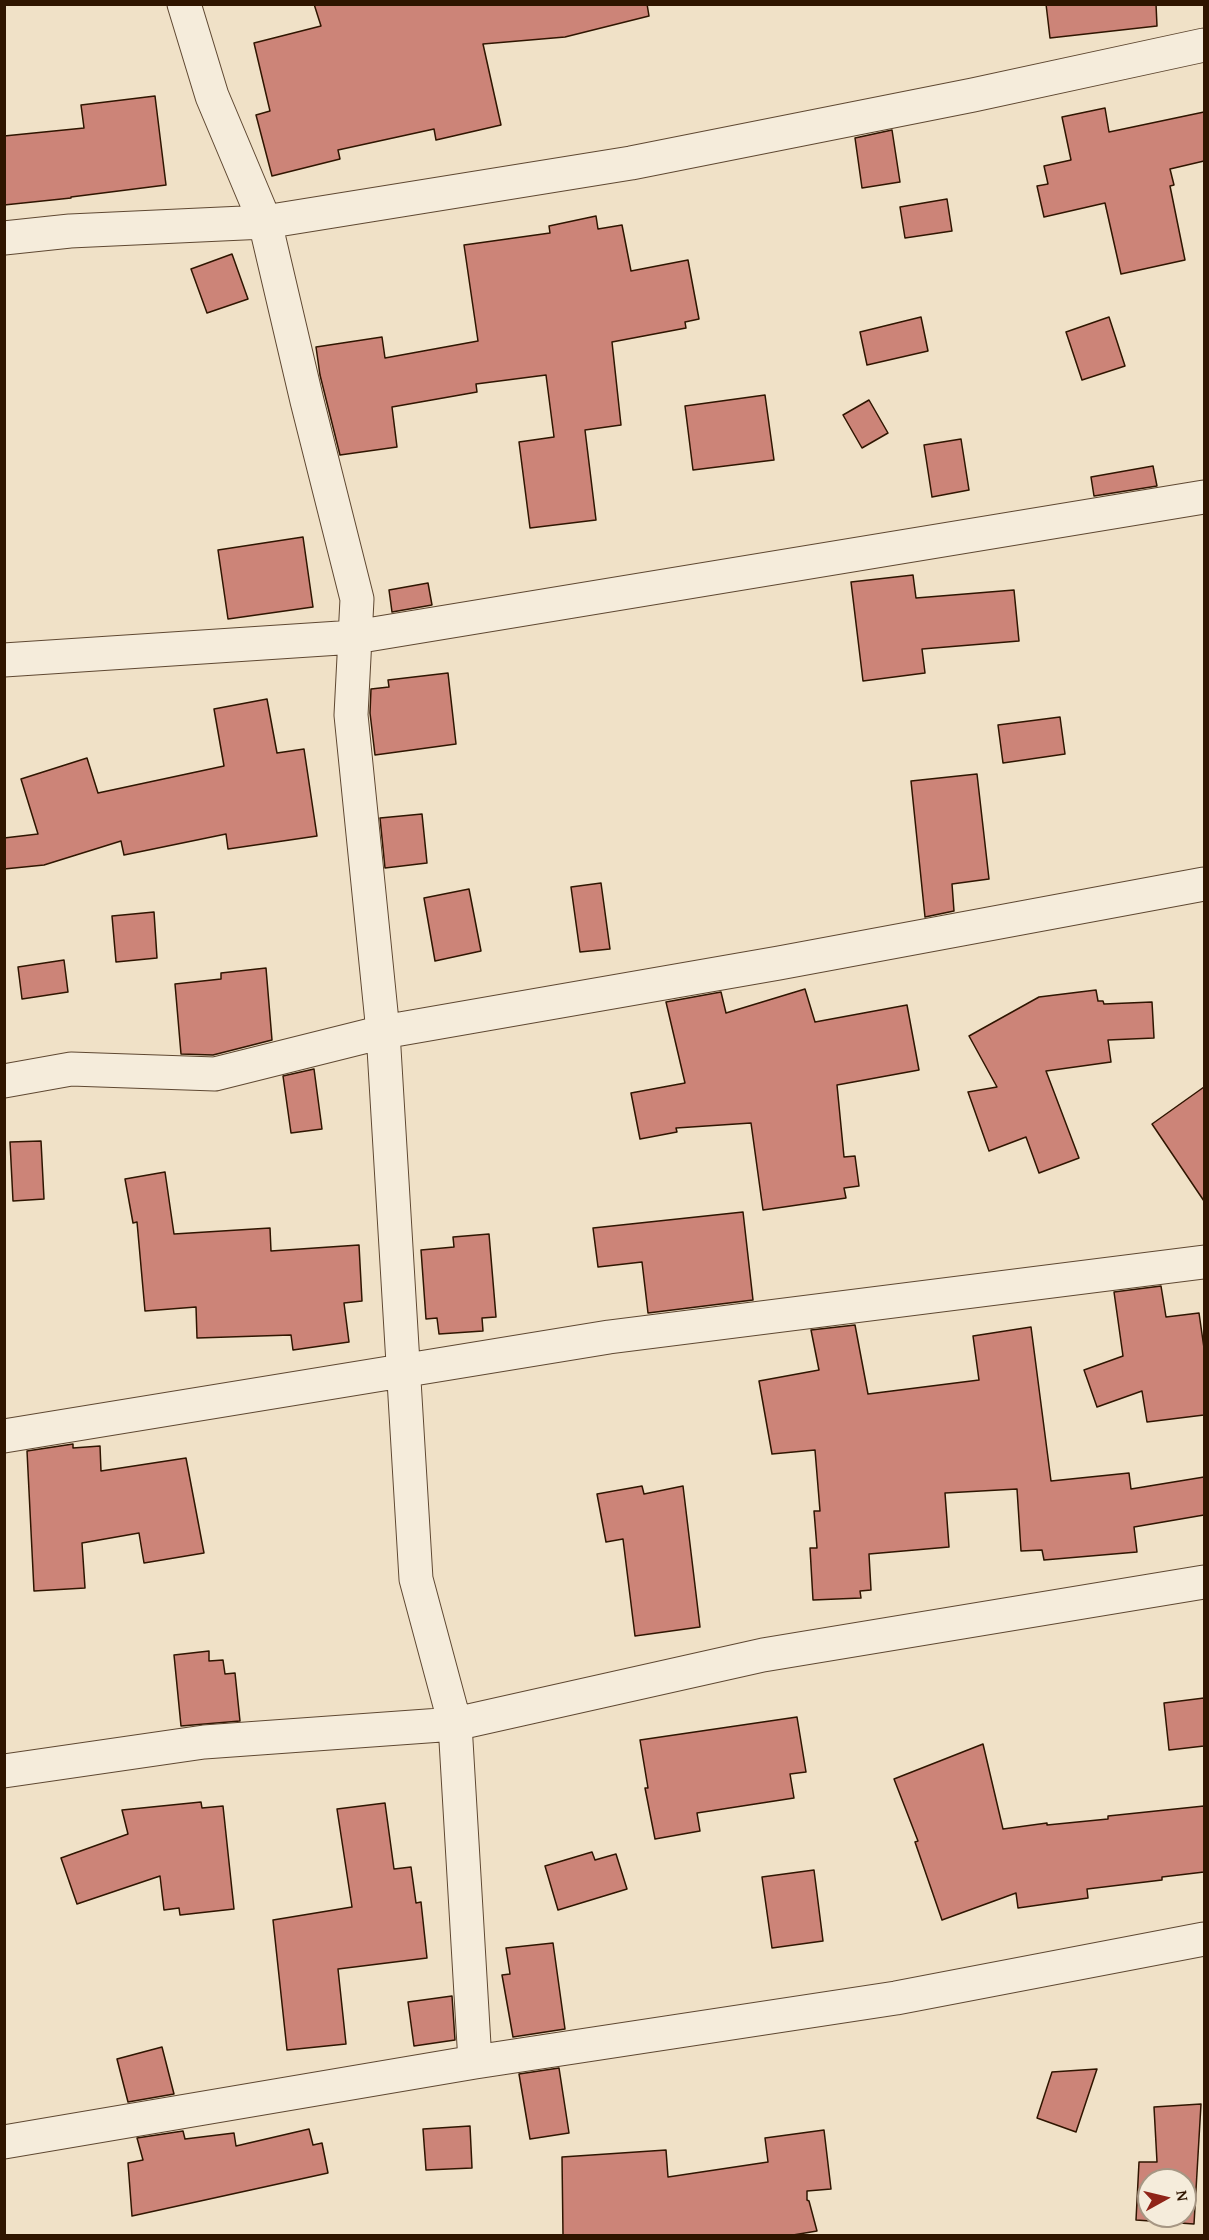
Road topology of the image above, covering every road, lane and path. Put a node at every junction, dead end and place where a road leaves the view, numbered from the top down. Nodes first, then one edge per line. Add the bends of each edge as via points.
1 (184, 4) edge
2 (1204, 45) edge
3 (265, 222) junction
4 (4, 238) edge
5 (1204, 497) edge
6 (355, 637) junction
7 (4, 660) edge
8 (1204, 884) edge
9 (383, 1032) junction
10 (4, 1081) edge
11 (1204, 1262) edge
12 (404, 1371) junction
13 (4, 1436) edge
14 (1204, 1582) edge
15 (455, 1724) junction
16 (4, 1771) edge
17 (1204, 1939) edge
18 (475, 2062) junction
19 (4, 2142) edge

1 - 3 street via 212,96
2 - 3 street via 631,163
3 - 4 street
3 - 6 street via 357,599
5 - 6 street
6 - 7 street
6 - 9 street via 351,716
8 - 9 street
9 - 10 street via 215,1074 71,1069
9 - 12 street
11 - 12 street via 609,1337
12 - 13 street
12 - 15 street via 416,1579
14 - 15 street via 763,1655
15 - 16 street via 204,1742
15 - 18 street
17 - 18 street via 897,1998
18 - 19 street

